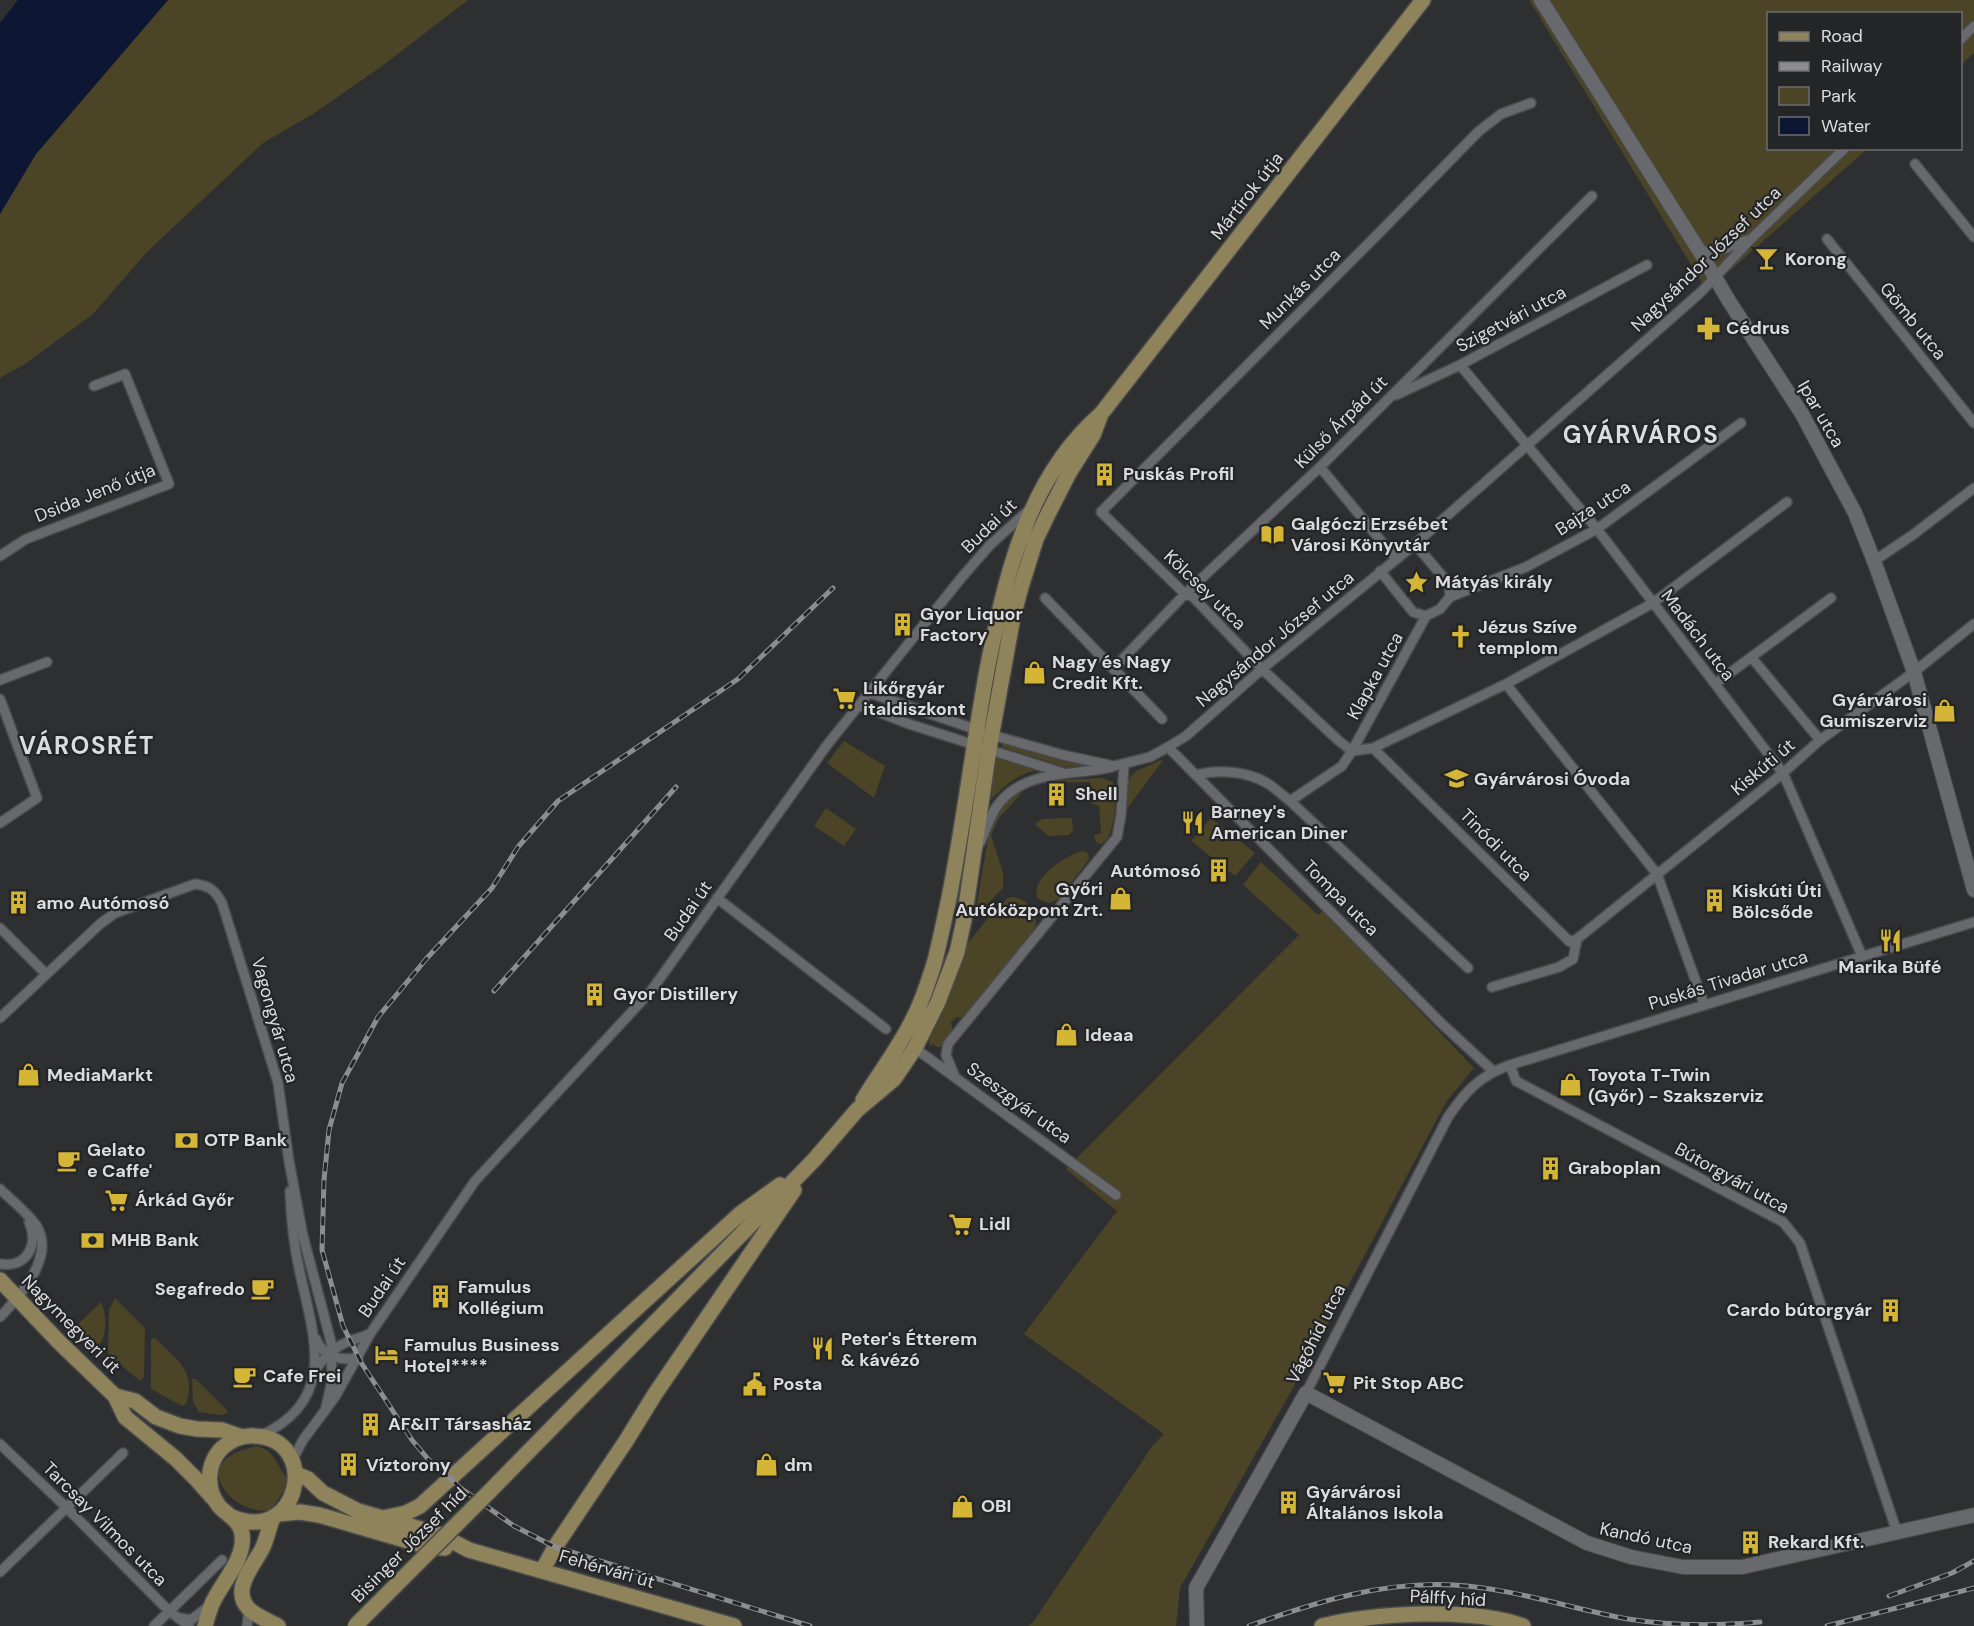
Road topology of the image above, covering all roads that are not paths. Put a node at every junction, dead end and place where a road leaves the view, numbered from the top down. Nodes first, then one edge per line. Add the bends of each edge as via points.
1 (1423, 0) edge
2 (1541, 0) edge
3 (1974, 26) edge
4 (1962, 38) edge
5 (1531, 103) dead end
6 (1843, 150) edge
7 (1915, 164) dead end
8 (1592, 196) dead end
9 (1974, 237) edge
10 (1752, 238) junction
11 (1827, 240) dead end
12 (1700, 252) junction
13 (1647, 265) dead end
14 (1714, 276) junction
15 (1460, 365) junction
16 (94, 386) dead end
17 (1389, 399) junction
18 (1101, 414) junction
19 (1741, 423) dead end
20 (1974, 423) edge
21 (1526, 446) junction
22 (1320, 467) junction
23 (1974, 488) edge
24 (1787, 502) dead end
25 (1034, 506) junction
26 (1101, 512) joint
27 (1597, 529) junction
28 (1415, 544) junction
29 (0, 556) edge
30 (1396, 559) junction
31 (1874, 561) junction
32 (1380, 572) junction
33 (1185, 594) junction
34 (1450, 597) junction
35 (1045, 598) dead end
36 (1831, 598) dead end
37 (1653, 603) junction
38 (1426, 616) junction
39 (1974, 624) edge
40 (1752, 658) junction
41 (48, 662) dead end
42 (1113, 669) junction
43 (1262, 669) junction
44 (1914, 672) junction
45 (0, 680) edge
46 (1506, 684) junction
47 (1715, 684) junction
48 (870, 693) junction
49 (0, 699) edge
50 (860, 705) junction
51 (1162, 719) dead end
52 (975, 737) junction
53 (1820, 740) junction
54 (990, 742) junction
55 (1168, 747) junction
56 (1373, 748) junction
57 (1352, 751) junction
58 (1119, 766) junction
59 (1064, 773) junction
60 (1783, 773) junction
61 (1196, 775) junction
62 (1290, 801) junction
63 (0, 823) edge
64 (971, 865) junction
65 (1657, 874) junction
66 (1974, 890) edge
67 (717, 898) junction
68 (1974, 922) edge
69 (0, 928) edge
70 (1573, 940) junction
71 (1862, 956) junction
72 (1468, 968) dead end
73 (46, 975) junction
74 (1492, 987) dead end
75 (1704, 1004) junction
76 (0, 1018) edge
77 (886, 1029) dead end
78 (902, 1039) junction
79 (915, 1048) junction
80 (1510, 1065) junction
81 (1493, 1071) junction
82 (955, 1077) junction
83 (857, 1110) junction
84 (814, 1160) junction
85 (289, 1161) junction
86 (0, 1189) edge
87 (1116, 1195) dead end
88 (21, 1210) junction
89 (0, 1264) edge
90 (0, 1280) edge
91 (16, 1297) junction
92 (0, 1317) edge
93 (327, 1331) junction
94 (369, 1334) junction
95 (314, 1335) junction
96 (347, 1342) junction
97 (332, 1354) junction
98 (358, 1357) junction
99 (314, 1373) junction
100 (1306, 1393) junction
101 (115, 1396) junction
102 (326, 1409) junction
103 (260, 1436) junction
104 (242, 1437) junction
105 (0, 1444) edge
106 (123, 1454) dead end
107 (294, 1468) junction
108 (217, 1504) junction
109 (66, 1507) junction
110 (1974, 1515) edge
111 (276, 1516) junction
112 (232, 1517) junction
113 (383, 1518) junction
114 (1897, 1532) junction
115 (469, 1550) junction
116 (222, 1560) dead end
117 (542, 1571) junction
118 (0, 1572) edge
119 (212, 1604) junction
120 (249, 1610) junction
121 (169, 1611) junction
122 (177, 1618) junction
123 (269, 1624) edge
124 (154, 1626) edge
125 (189, 1626) edge
126 (205, 1626) edge
127 (247, 1626) edge
128 (355, 1626) edge
129 (734, 1626) edge
130 (1197, 1626) edge
131 (1322, 1626) edge
132 (1523, 1626) edge

1 - 18 main road, Mártírok útja
2 - 12 street, Ipar utca
3 - 4 street
5 - 26 street, Munkás utca via 1501,114 1478,132
6 - 10 street, Nagysándor József utca
7 - 9 street
8 - 17 street, Külső Árpád út
10 - 12 street via 1727,248
10 - 14 street, Nagysándor József utca
11 - 20 street, Gömb utca
12 - 14 street, Ipar utca
13 - 15 street, Szigetvári utca
14 - 21 street, Nagysándor József utca via 1701,292
14 - 31 street, Ipar utca via 1802,414 1855,513
15 - 17 street, Szigetvári utca
15 - 21 street, Madách utca
16 - 29 street, Dsida Jenő útja via 125,374 169,484 26,539
17 - 22 street, Külső Árpád út
18 - 25 main road, Mártírok útja via 1083,429
18 - 54 main road, Mártírok útja via 1028,561 1013,617
19 - 27 street, Bajza utca
21 - 27 street, Madách utca
21 - 28 street, Nagysándor József utca
22 - 30 street
22 - 33 street, Külső Árpád út
23 - 31 street
24 - 37 street
25 - 48 street, Budai út via 990,545
25 - 52 main road, Mártírok útja via 1013,555 998,611
26 - 33 street, Kölcsey utca
27 - 34 street, Bajza utca via 1526,567
27 - 37 street, Madách utca
28 - 30 street, Nagysándor József utca
28 - 34 street via 1449,584
30 - 32 street, Nagysándor József utca
31 - 44 street, Ipar utca
32 - 38 street via 1413,612
32 - 43 street, Nagysándor József utca
33 - 42 street, Külső Árpád út
33 - 43 street, Kölcsey utca via 1193,597
34 - 38 street, Bajza utca via 1440,609
35 - 42 street
36 - 40 street
37 - 46 street
37 - 47 street, Madách utca
38 - 57 street, Klapka utca
39 - 44 street, Kiskúti út
40 - 47 street
40 - 53 street
41 - 45 street
42 - 51 street
43 - 55 street, Nagysándor József utca via 1186,736
43 - 57 street, Kölcsey utca
44 - 53 street, Kiskúti út
44 - 66 street, Ipar utca
46 - 56 street
46 - 65 street
47 - 60 street, Madách utca
48 - 50 street, Budai út
48 - 52 street
49 - 63 street via 37,798
50 - 52 street via 909,724
50 - 67 street, Budai út via 813,763
52 - 54 street
52 - 54 street
52 - 78 main road, Mártírok útja via 938,947 922,999
53 - 60 street, Kiskúti út
54 - 58 street
54 - 59 street
54 - 64 main road, Mártírok útja
55 - 58 street, Nagysándor József utca
55 - 61 street, Tompa utca
56 - 57 street
56 - 70 street, Tinódi utca
57 - 62 street, Klapka utca via 1342,766
58 - 59 street, Nagysándor József utca
58 - 82 street via 1121,815 1117,837 953,1038 946,1055
59 - 64 street via 1029,780 1001,801
60 - 65 street, Kiskúti út
60 - 71 street, Madách utca
61 - 62 street via 1213,771 1239,774 1265,782
61 - 81 street, Tompa utca
62 - 72 street
64 - 79 main road, Mártírok útja via 957,952
65 - 70 street, Kiskúti út
65 - 75 street
67 - 77 street
67 - 94 street, Budai út via 651,991 475,1181
68 - 71 street, Puskás Tivadar utca
69 - 73 street
70 - 74 street, Kiskúti út via 1573,959
71 - 75 street, Puskás Tivadar utca
73 - 76 street
73 - 85 street, Vagongyár utca via 115,913 195,884 216,892 278,1083
75 - 80 street, Puskás Tivadar utca
78 - 79 street, Szeszgyár utca
78 - 83 main road, Mártírok útja
79 - 82 street, Szeszgyár utca
79 - 83 main road, Mártírok útja via 894,1079
80 - 81 street, Puskás Tivadar utca
80 - 114 street, Bútorgyári utca via 1516,1081 1783,1222 1800,1243
81 - 100 street, Vágóhíd utca via 1463,1094 1448,1117
82 - 87 street, Szeszgyár utca
83 - 84 main road
84 - 113 main road via 741,1213 420,1506
84 - 117 main road via 655,1394
84 - 128 main road, Bisinger József híd, bridge
85 - 93 street, Vagongyár utca
85 - 95 street, Vagongyár utca via 292,1229
86 - 88 street
88 - 89 street via 33,1232 31,1252 18,1263
88 - 91 street via 37,1228 43,1250
90 - 91 main road, Nagymegyeri út
91 - 92 street
91 - 101 main road, Nagymegyeri út
93 - 96 street
93 - 97 street, Vagongyár utca
94 - 96 street, Budai út
94 - 98 street, Budai út
95 - 97 street via 320,1347
95 - 99 street, Vagongyár utca
96 - 97 street, Budai út
97 - 98 street via 340,1359
97 - 99 street
97 - 102 street, Budai út
98 - 102 street, Budai út
99 - 103 street via 310,1389 294,1413 279,1428
100 - 114 street, Kandó utca via 1587,1544 1631,1557 1683,1567 1742,1567
100 - 130 street, Vágóhíd utca via 1196,1588
101 - 104 main road, Nagymegyeri út via 135,1401 156,1417 180,1426 222,1430
101 - 108 main road, Nagymegyeri út via 125,1418 176,1459
102 - 107 street, Budai út via 300,1445
103 - 104 main road
103 - 107 main road via 279,1445
104 - 108 main road via 231,1441 214,1458 209,1482
105 - 109 street, Tarcsay Vilmos utca
106 - 109 street
107 - 111 main road via 296,1483 290,1501
107 - 113 main road, Fehérvári út via 323,1493 358,1511
108 - 112 main road
109 - 118 street
109 - 121 street, Tarcsay Vilmos utca
110 - 114 street, Kandó utca
111 - 112 main road via 257,1522
111 - 115 main road, Fehérvári út via 300,1512 319,1515 429,1548
111 - 120 main road via 244,1582 242,1592
112 - 119 main road via 240,1526 241,1545
113 - 115 main road, Fehérvári út via 438,1534
115 - 117 main road, Fehérvári út
116 - 121 street
117 - 129 main road, Fehérvári út
119 - 122 street via 191,1620
119 - 126 main road
120 - 123 main road
120 - 127 street
121 - 122 street, Tarcsay Vilmos utca
121 - 124 street
122 - 125 street, Tarcsay Vilmos utca
131 - 132 main road, Pálffy híd via 1414,1614 1490,1618

